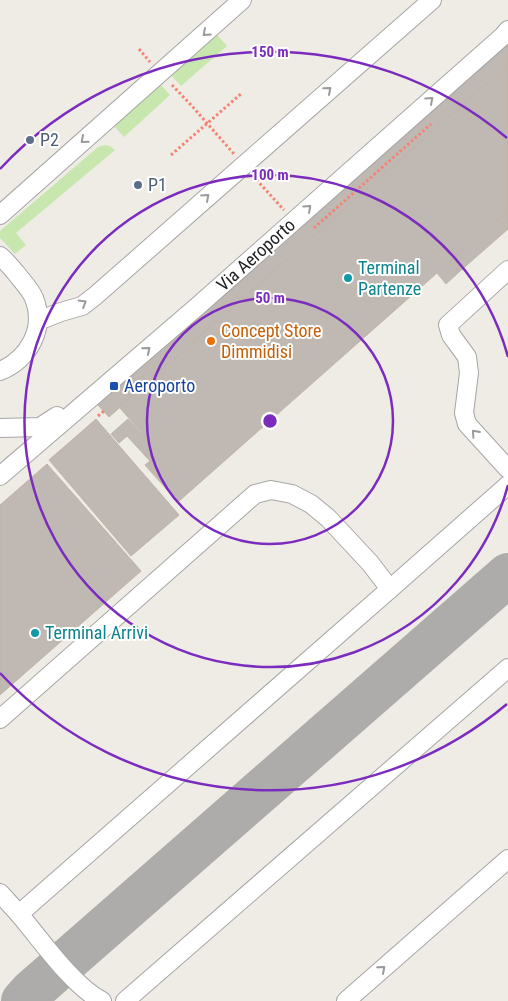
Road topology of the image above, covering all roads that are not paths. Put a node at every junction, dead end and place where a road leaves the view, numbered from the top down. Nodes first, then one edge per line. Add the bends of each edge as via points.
1 (242, 0) edge
2 (432, 0) edge
3 (508, 30) edge
4 (1, 214) edge
5 (0, 256) edge
6 (508, 270) edge
7 (38, 320) junction
8 (0, 370) edge
9 (110, 382) junction
10 (0, 428) edge
11 (508, 469) edge
12 (0, 476) edge
13 (508, 485) edge
14 (390, 589) junction
15 (508, 668) edge
16 (0, 719) edge
17 (508, 859) edge
18 (0, 893) edge
19 (19, 914) junction
20 (102, 1001) edge
21 (125, 1001) edge
22 (346, 1001) edge

1 -> 4 lane
7 -> 2 lane via 82,306
9 -> 3 lane, Via Aeroporto
5 - 7 lane via 31,292
11 -> 6 lane via 467,424 464,413 469,373 467,357 451,335 448,325
7 - 8 lane via 36,334 26,351 16,362
9 - 10 lane via 40,427
9 - 12 lane, Via Aeroporto
13 - 14 lane
14 - 16 lane via 370,563 312,504 292,494 271,490 255,494
14 - 19 lane
15 - 21 lane
22 -> 17 lane
18 - 19 lane
19 - 20 lane via 79,985

